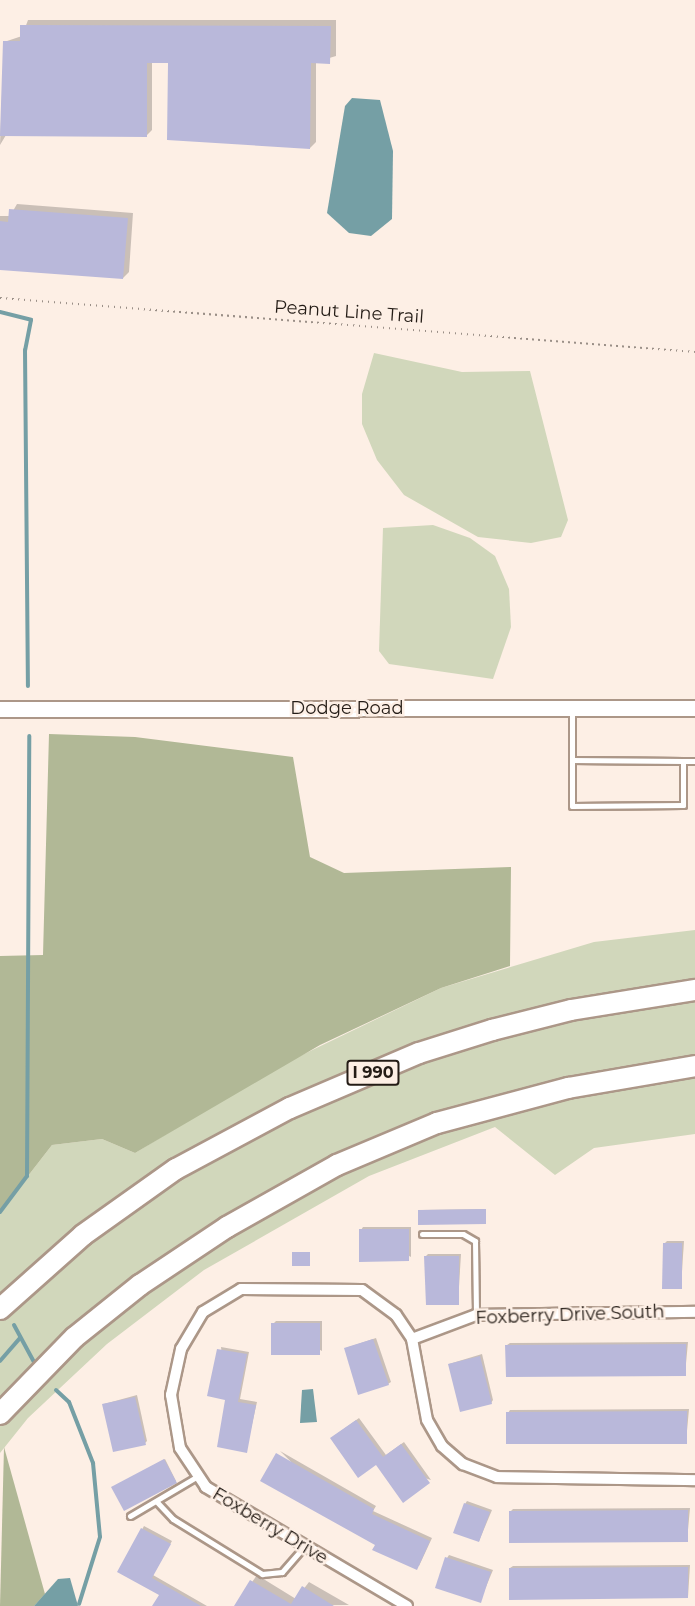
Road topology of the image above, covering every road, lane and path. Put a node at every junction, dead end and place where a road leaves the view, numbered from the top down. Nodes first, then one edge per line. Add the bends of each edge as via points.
1 (0, 298) edge
2 (695, 352) edge
3 (573, 707) junction
4 (695, 708) edge
5 (0, 709) edge
6 (572, 760) junction
7 (683, 761) junction
8 (695, 761) edge
9 (695, 990) edge
10 (695, 1066) edge
11 (422, 1234) dead end
12 (0, 1309) edge
13 (695, 1312) edge
14 (476, 1315) junction
15 (412, 1339) junction
16 (0, 1414) edge
17 (198, 1476) junction
18 (695, 1480) edge
19 (157, 1502) junction
20 (130, 1516) dead end
21 (303, 1548) junction
22 (407, 1606) edge

1 - 2 path, Peanut Line Trail
3 - 4 street, Dodge Road
3 - 5 street, Dodge Road
3 - 6 lane
6 - 7 lane
6 - 7 lane via 572,806 683,805
7 - 8 lane
9 - 12 highway, I 990 via 581,1008 492,1030 419,1053 290,1108 176,1169 83,1235
10 - 16 highway via 568,1088 437,1123 337,1165 227,1227 140,1284 75,1337
11 - 14 lane via 463,1234 475,1241
13 - 14 street, Foxberry Drive South
14 - 15 street, Foxberry Drive South
15 - 17 street, Foxberry Drive via 396,1315 362,1290 241,1289 203,1312 181,1349 171,1395 180,1448
15 - 18 street, Foxberry Drive via 427,1420 442,1446 463,1464 497,1477
17 - 19 lane
17 - 21 street, Foxberry Drive via 206,1487
19 - 20 lane
19 - 21 lane via 173,1519 262,1574 282,1572
21 - 22 street, Foxberry Drive

